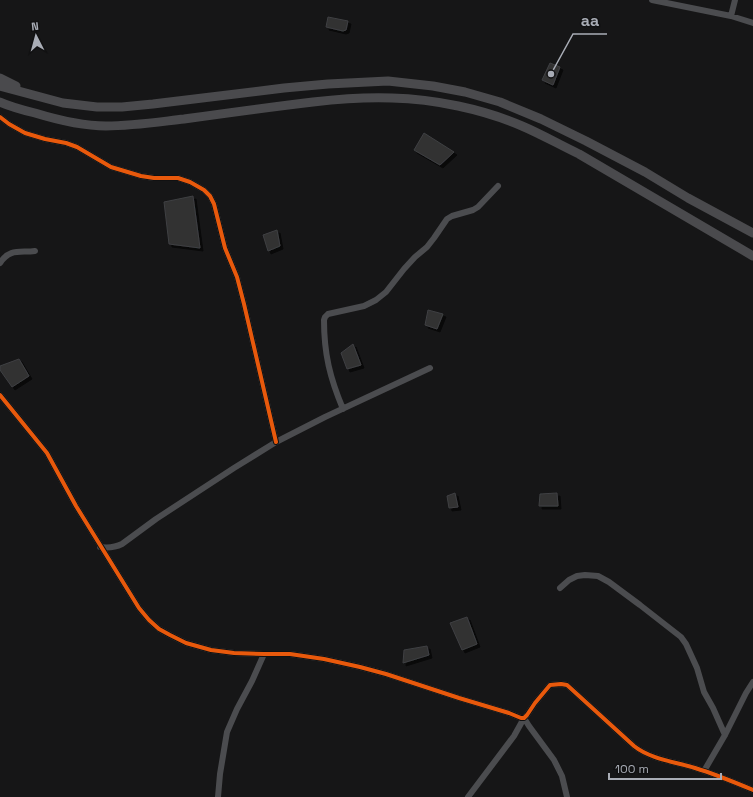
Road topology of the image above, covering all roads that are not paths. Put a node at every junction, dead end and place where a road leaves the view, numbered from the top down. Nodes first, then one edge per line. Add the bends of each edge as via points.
1 (652, 0) edge
2 (735, 0) edge
3 (731, 16) junction
4 (753, 23) edge
5 (0, 78) edge
6 (0, 86) edge
7 (35, 96) junction
8 (0, 102) edge
9 (0, 117) edge
10 (498, 186) dead end
11 (688, 198) junction
12 (678, 213) junction
13 (753, 234) edge
14 (35, 251) dead end
15 (753, 256) edge
16 (0, 262) edge
17 (430, 368) dead end
18 (0, 395) edge
19 (343, 409) junction
20 (276, 442) junction
21 (100, 547) junction
22 (560, 588) dead end
23 (264, 654) junction
24 (753, 682) edge
25 (524, 718) junction
26 (725, 735) junction
27 (704, 771) junction
28 (753, 790) edge
29 (218, 797) edge
30 (468, 797) edge
31 (567, 797) edge

1 - 3 street
2 - 3 street
3 - 4 street
5 - 7 main road
6 - 7 main road
7 - 11 main road via 63,103 122,107 328,84 388,81 433,86 500,102 541,118 645,172
8 - 12 main road via 74,124 106,126 339,100 392,98 455,106 521,126 579,154
9 - 20 street via 25,133 77,147 111,167 141,176 178,178 190,182 210,196 224,248 237,277
10 - 19 street via 478,207 447,219 427,247 376,300 325,317 328,364
11 - 12 main road
11 - 13 main road
12 - 15 main road
14 - 16 street via 9,253
17 - 19 street
18 - 21 street via 47,453
19 - 20 street
20 - 21 street via 122,544 110,548
21 - 23 street via 139,608 149,620 165,632 186,643 210,650
22 - 26 street via 577,576 598,576 640,604 681,637
23 - 25 street via 303,656 360,667
23 - 29 street via 228,732
24 - 26 street
25 - 27 street via 550,686 567,685 637,749
25 - 30 street via 514,736
25 - 31 street via 554,760 562,776
26 - 27 street
27 - 28 street

